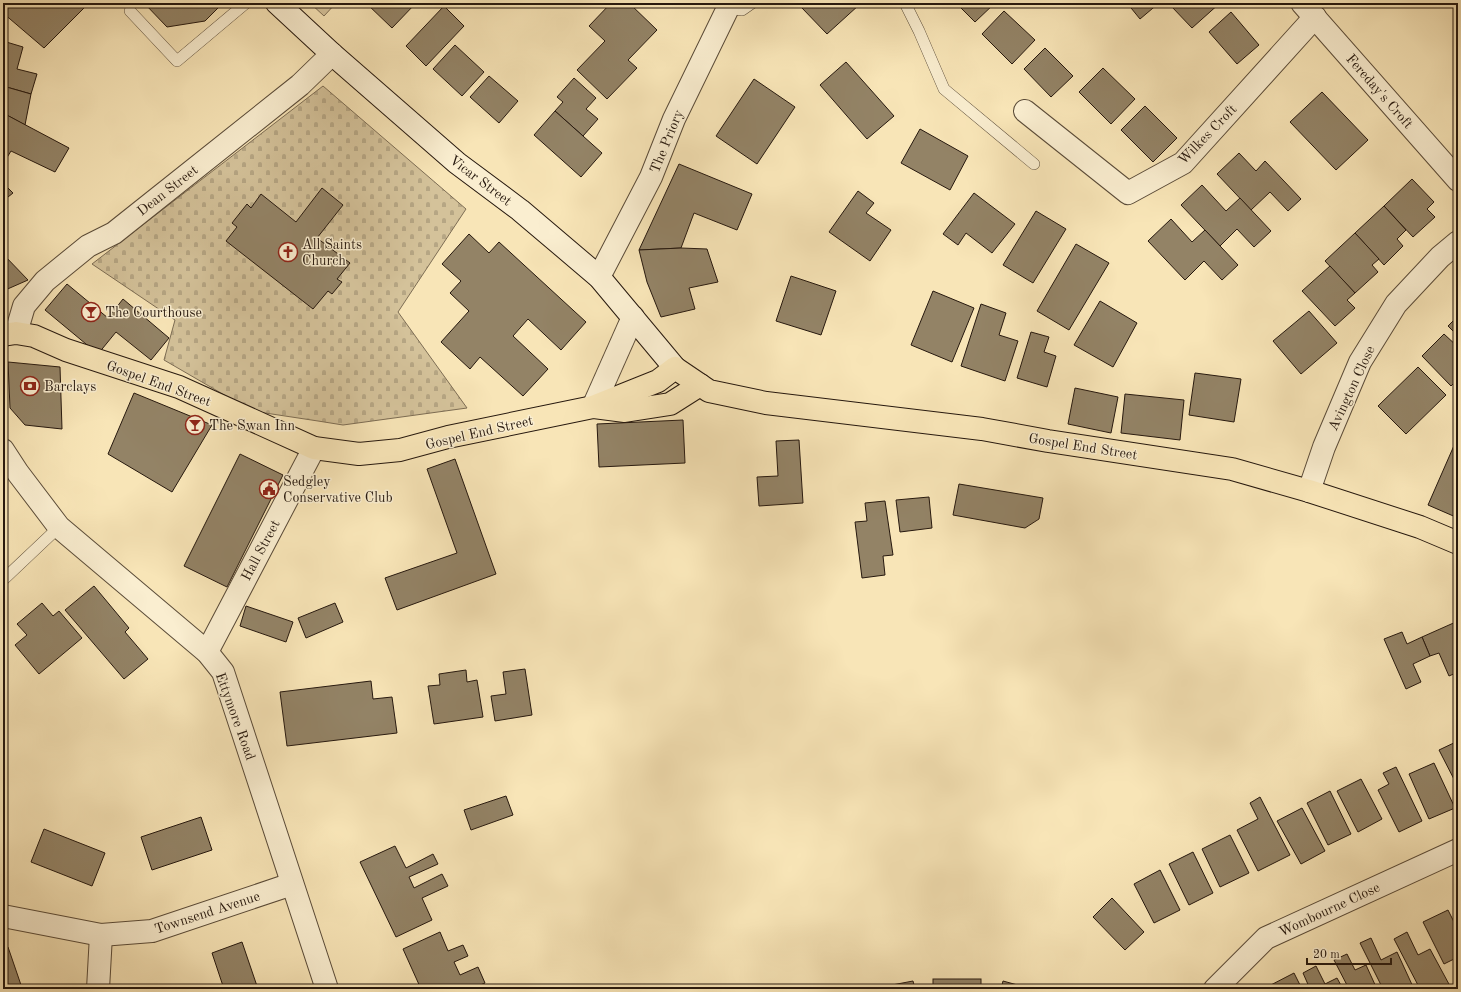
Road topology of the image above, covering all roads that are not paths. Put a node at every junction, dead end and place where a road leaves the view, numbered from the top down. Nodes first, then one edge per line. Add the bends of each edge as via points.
1 (246, 3) edge
2 (276, 3) edge
3 (752, 3) edge
4 (905, 3) edge
5 (728, 5) edge
6 (1308, 10) edge
7 (130, 11) dead end
8 (332, 54) junction
9 (1025, 111) dead end
10 (1034, 164) dead end
11 (1458, 180) edge
12 (1458, 242) edge
13 (599, 277) junction
14 (633, 317) junction
15 (10, 334) edge
16 (675, 368) junction
17 (700, 385) junction
18 (593, 407) junction
19 (314, 448) junction
20 (3, 450) edge
21 (1309, 491) junction
22 (58, 527) junction
23 (1458, 543) edge
24 (3, 580) edge
25 (207, 652) junction
26 (1458, 850) edge
27 (292, 884) junction
28 (3, 916) edge
29 (101, 935) junction
30 (98, 989) edge
31 (327, 989) edge
32 (1215, 989) edge

1 - 7 lane via 177,61
2 - 8 street, Vicar Street
3 - 5 lane via 742,10
4 - 10 lane via 944,89
5 - 13 street, The Priory via 674,119 651,177
6 - 9 street, Wilkes Croft via 1183,163 1128,192
6 - 11 street, Fereday's Croft
8 - 13 street, Vicar Street via 457,163 520,210
8 - 15 street, Dean Street via 300,85 114,233 88,246 45,281 24,306
12 - 21 street, Avington Close via 1440,257 1396,304 1360,362 1324,447
13 - 14 street, Vicar Street
14 - 16 street, Vicar Street
14 - 18 street
15 - 19 main road, Gospel End Street via 34,336 66,350 179,387
16 - 17 main road, Gospel End Street
16 - 18 main road, Gospel End Street via 658,381
17 - 18 main road, Gospel End Street via 670,404 625,412
17 - 21 main road, Gospel End Street via 708,392 766,402 982,430 1232,469
18 - 19 main road, Gospel End Street via 448,437 400,450 359,454
19 - 25 street, Hall Street
20 - 22 street, Ettymore Road
21 - 23 main road, Gospel End Street via 1420,527
22 - 24 lane
22 - 25 street, Ettymore Road
25 - 27 street, Ettymore Road via 223,672
26 - 32 street, Wombourne Close via 1266,938
27 - 29 street, Townsend Avenue via 152,931
27 - 31 street, Ettymore Road
28 - 29 street, Townsend Avenue
29 - 30 street

